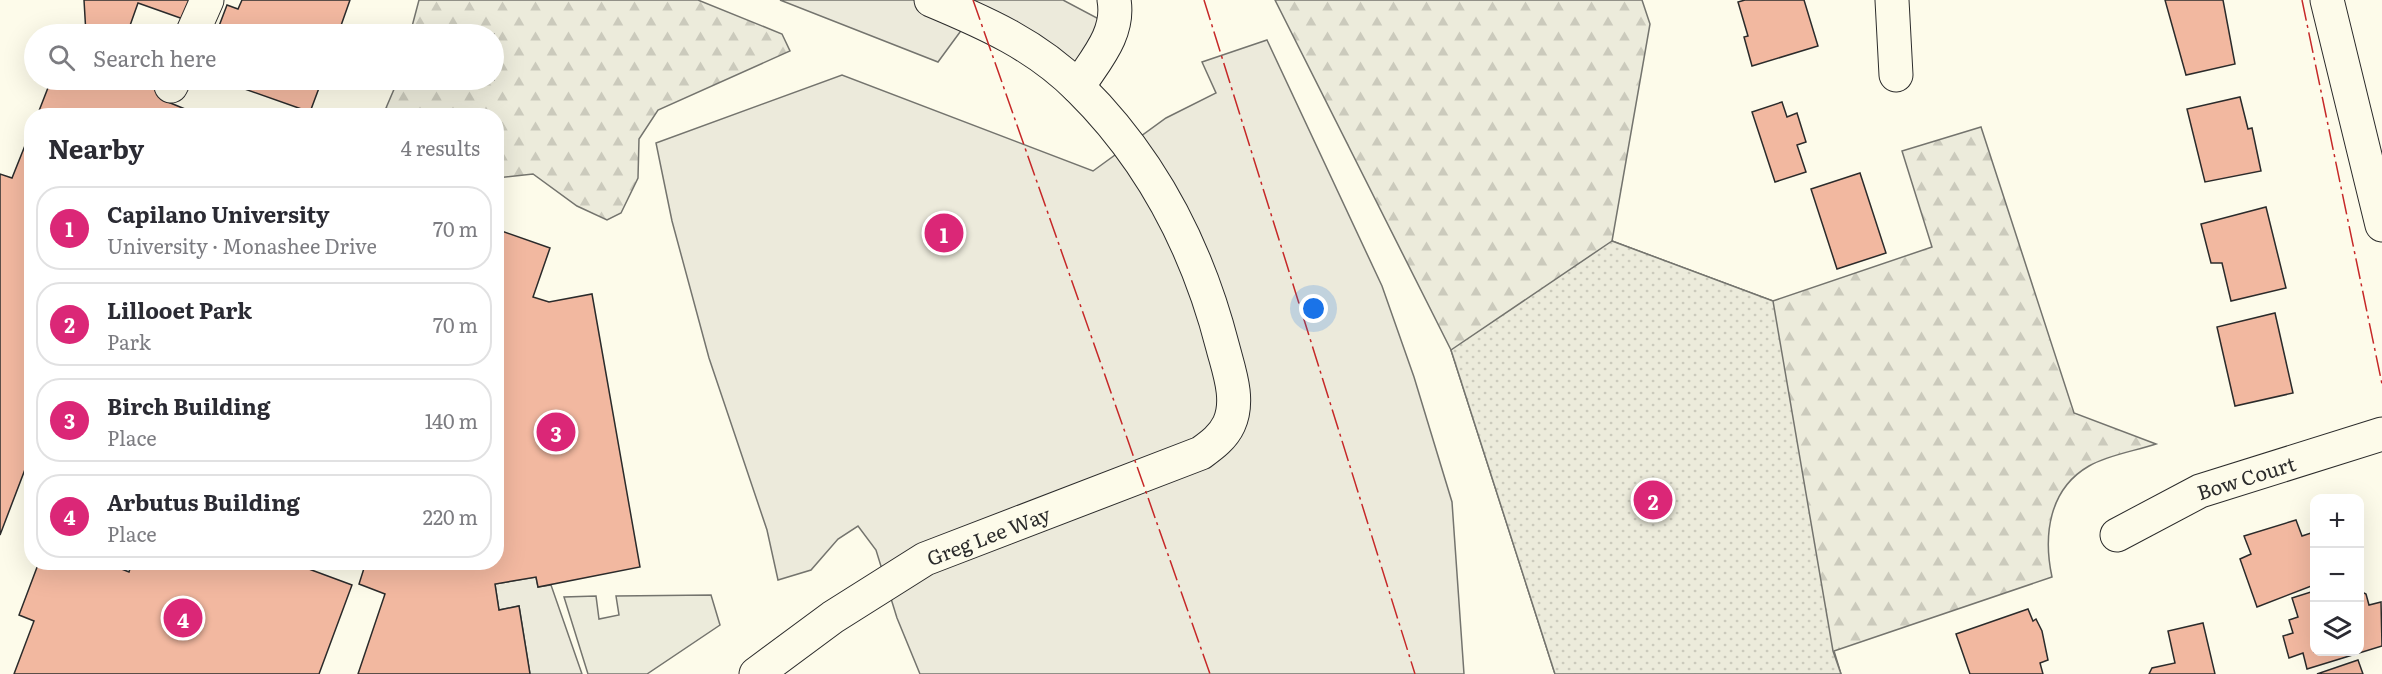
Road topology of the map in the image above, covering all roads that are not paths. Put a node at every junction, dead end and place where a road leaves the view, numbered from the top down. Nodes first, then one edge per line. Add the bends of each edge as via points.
1 (207, 0) edge
2 (931, 0) edge
3 (1114, 0) edge
4 (1892, 0) edge
5 (2327, 0) edge
6 (196, 24) edge
7 (1896, 75) dead end
8 (1078, 87) junction
9 (2382, 225) edge
10 (2382, 434) edge
11 (2116, 535) dead end
12 (756, 674) edge

1 - 6 street
2 - 8 street via 1022,42
3 - 8 street via 1114,27
4 - 7 street
5 - 9 street
8 - 12 street, Greg Lee Way via 1137,155 1186,237 1233,383 1230,423 1217,442 1201,453 925,559 833,617
10 - 11 street, Bow Court via 2200,491

